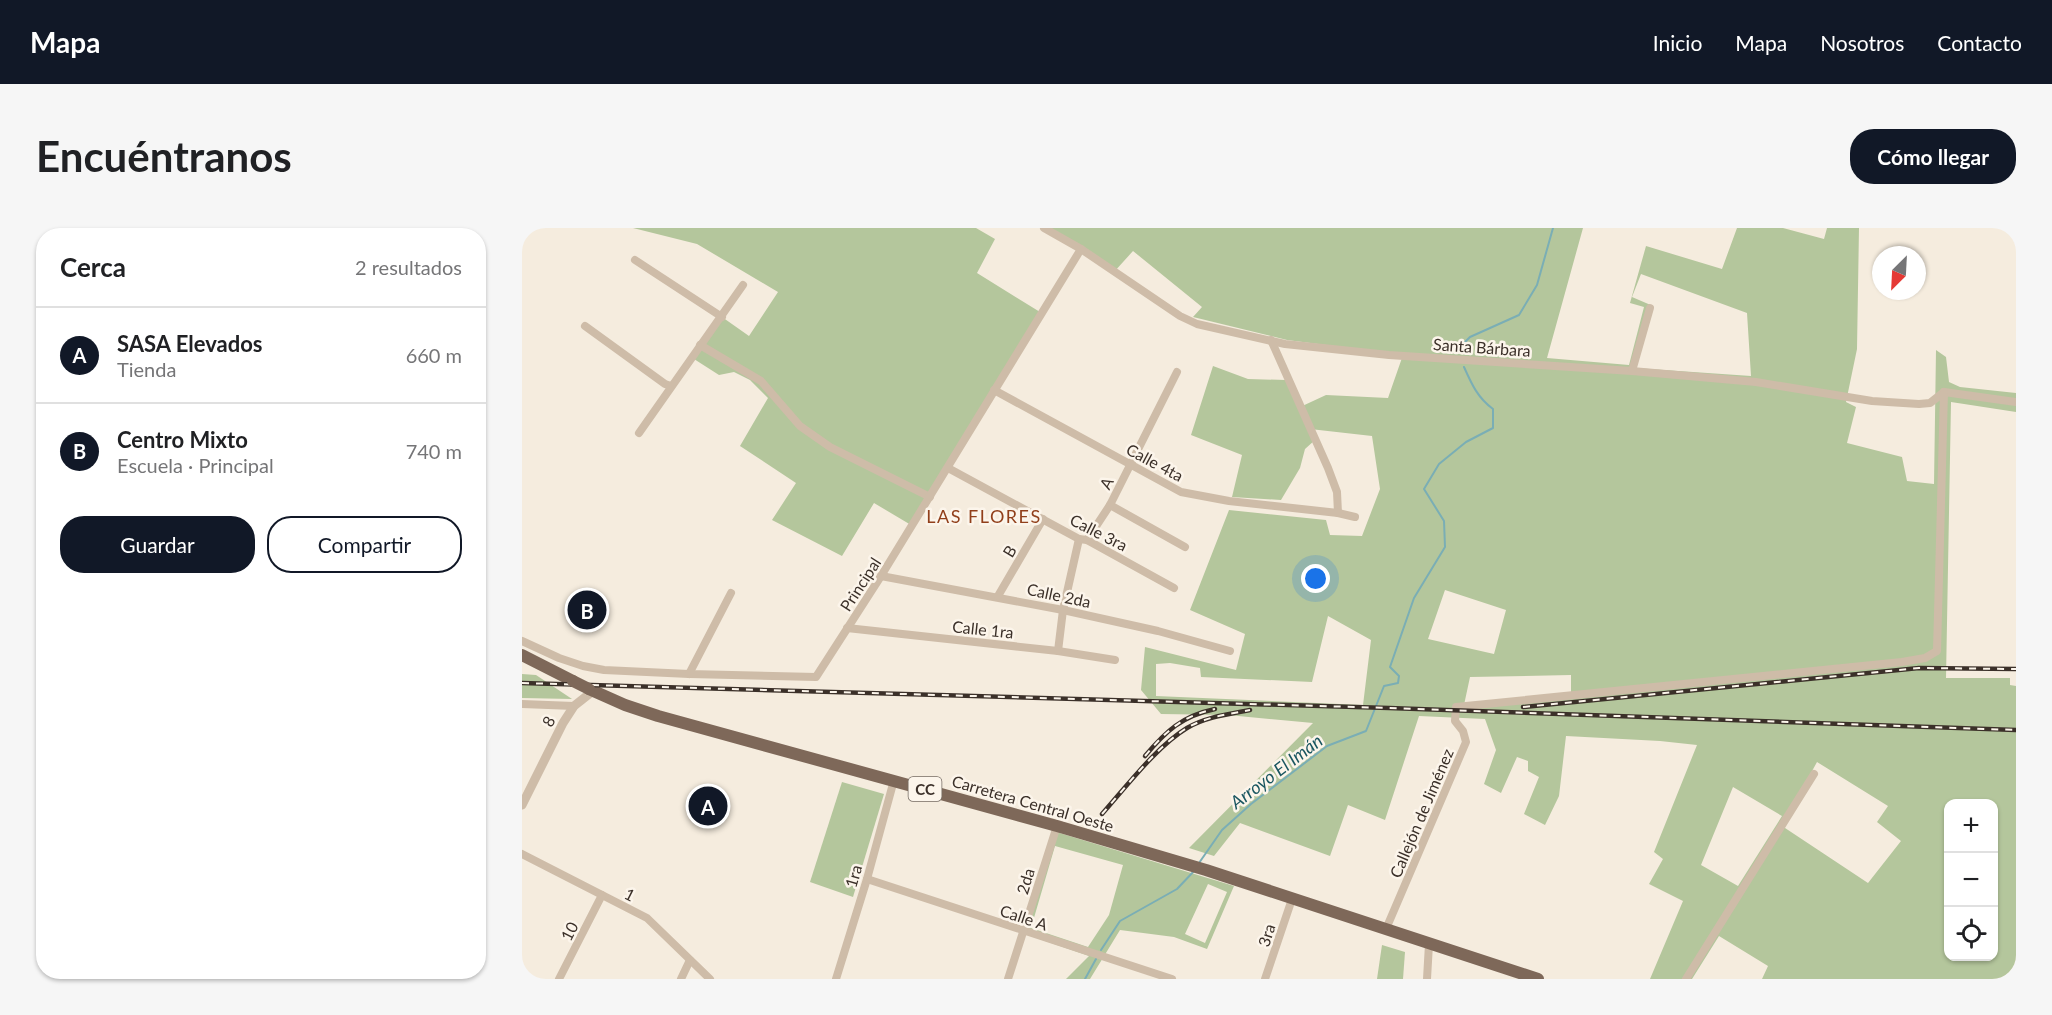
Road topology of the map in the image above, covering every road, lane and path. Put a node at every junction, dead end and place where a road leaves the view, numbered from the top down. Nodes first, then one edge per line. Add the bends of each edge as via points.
1 (1044, 228) edge
2 (1081, 249) junction
3 (635, 260) dead end
4 (743, 285) dead end
5 (1650, 308) dead end
6 (722, 317) junction
7 (585, 326) dead end
8 (1271, 340) junction
9 (700, 345) junction
10 (1632, 371) junction
11 (1177, 372) dead end
12 (671, 386) junction
13 (994, 390) junction
14 (1944, 392) junction
15 (2016, 402) edge
16 (639, 433) dead end
17 (1130, 465) junction
18 (948, 468) junction
19 (930, 497) junction
20 (1110, 506) junction
21 (1338, 513) junction
22 (1355, 517) dead end
23 (1043, 519) junction
24 (1083, 539) junction
25 (1185, 547) dead end
26 (881, 576) junction
27 (1174, 588) dead end
28 (731, 593) dead end
29 (998, 596) junction
30 (1063, 610) junction
31 (847, 628) junction
32 (522, 641) edge
33 (1058, 651) junction
34 (1230, 651) dead end
35 (522, 655) edge
36 (1115, 660) dead end
37 (689, 674) junction
38 (591, 690) junction
39 (522, 704) edge
40 (574, 706) junction
41 (1814, 774) dead end
42 (894, 780) junction
43 (522, 805) edge
44 (1057, 826) junction
45 (522, 854) edge
46 (867, 879) junction
47 (602, 895) junction
48 (1292, 899) junction
49 (1386, 929) junction
50 (1023, 932) junction
51 (1429, 944) junction
52 (690, 960) junction
53 (522, 976) edge
54 (527, 979) edge
55 (560, 979) edge
56 (681, 979) edge
57 (710, 979) edge
58 (836, 979) edge
59 (1008, 979) edge
60 (1172, 979) edge
61 (1265, 979) edge
62 (1427, 979) edge
63 (1538, 979) edge
64 (1686, 979) edge

1 - 2 street, Santa Bárbara
2 - 8 street, Santa Bárbara via 1180,316 1197,324
2 - 13 street, Principal
3 - 6 street
4 - 6 street
5 - 10 street
6 - 9 street
7 - 12 street
8 - 10 street, Santa Bárbara via 1389,355
8 - 21 street via 1328,468 1337,492
9 - 12 street
9 - 19 street via 761,381 800,426 830,447
10 - 14 street, Santa Bárbara via 1756,382 1872,401 1930,403
11 - 17 street, A
12 - 16 street
13 - 17 street, Calle 4ta
13 - 18 street, Principal
14 - 15 street
14 - 49 street, Callejón de Jiménez via 1937,651 1925,658 1902,662 1456,707 1455,721 1466,742
17 - 20 street, A
17 - 21 street, Calle 4ta via 1181,492
18 - 19 street, Principal
18 - 23 street, Calle 3ra
19 - 26 street, Principal
20 - 24 street, A
20 - 25 street
21 - 22 street, Calle 4ta
23 - 24 street, Calle 3ra
23 - 29 street, B
24 - 27 street, Calle 3ra
24 - 30 street, A
26 - 29 street, Calle 2da
26 - 31 street, Principal
28 - 37 street
29 - 30 street, Calle 2da
30 - 33 street, A
30 - 34 street, Calle 2da
31 - 33 street, Calle 1ra
31 - 37 street, Principal via 816,677
32 - 37 street, Principal via 583,666
33 - 36 street, Calle 1ra
35 - 38 main road, Carretera Central Oeste / CC, bridge
38 - 40 street, 8
38 - 42 main road, Carretera Central Oeste / CC via 651,714
39 - 40 street
40 - 43 street, 8
41 - 64 street
42 - 44 main road, Carretera Central Oeste / CC
42 - 46 street, 1ra
44 - 48 main road, Carretera Central Oeste / CC
44 - 50 street, 2da
45 - 47 street, 1
46 - 50 street, Calle A
46 - 58 street, 1ra
47 - 52 street, 1 via 647,918
47 - 55 street, 10
48 - 49 main road, Carretera Central Oeste / CC
48 - 61 street, 3ra
49 - 51 main road, Carretera Central Oeste / CC
50 - 59 street, 2da
50 - 60 street, Calle A
51 - 62 street
51 - 63 main road, Carretera Central Oeste / CC
52 - 56 street
52 - 57 street, 1
53 - 54 street

